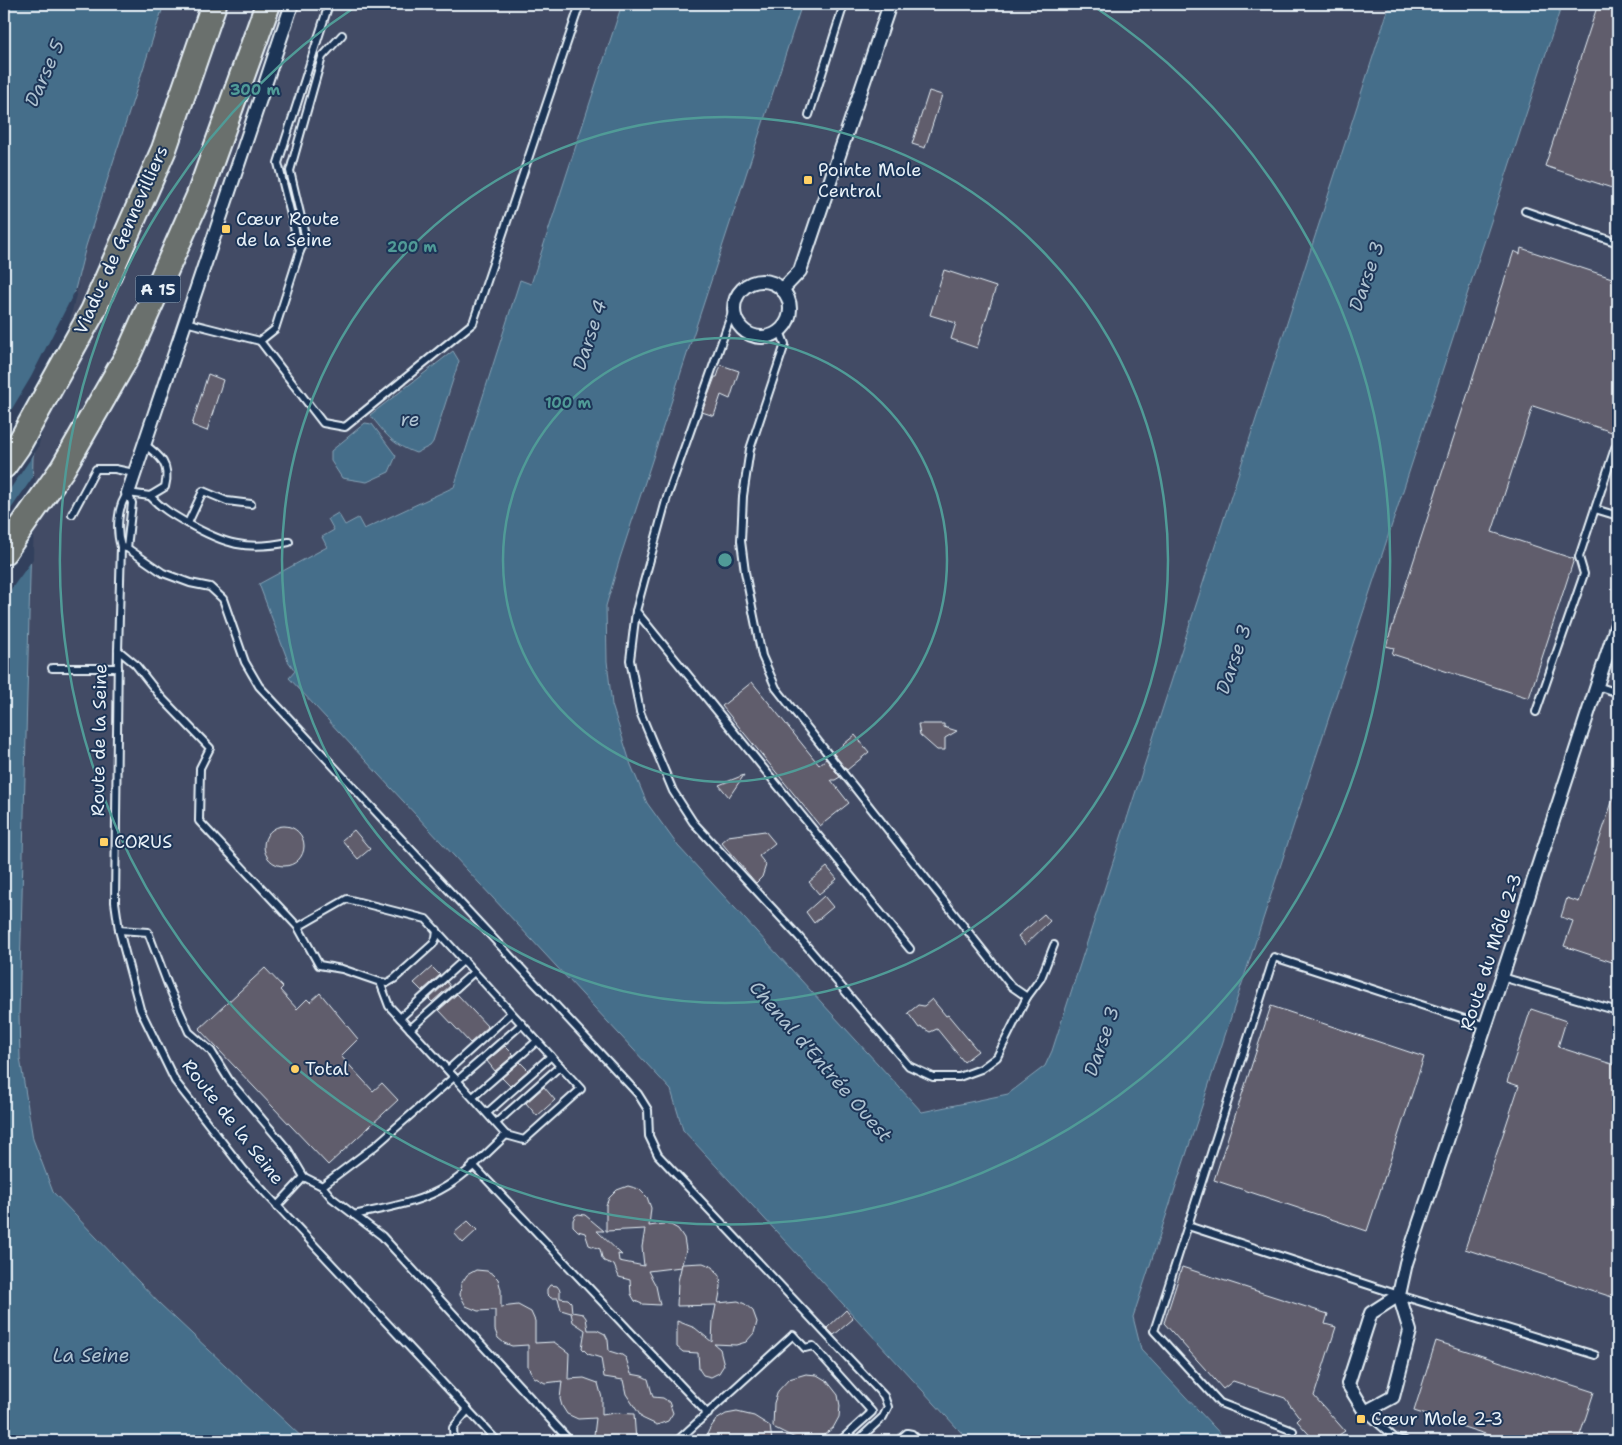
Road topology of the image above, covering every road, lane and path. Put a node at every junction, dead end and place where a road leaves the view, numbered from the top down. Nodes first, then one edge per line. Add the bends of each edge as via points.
1 (214, 4) edge
2 (268, 4) edge
3 (292, 4) edge
4 (330, 4) edge
5 (580, 4) edge
6 (844, 4) edge
7 (890, 4) edge
8 (342, 35) dead end
9 (809, 115) dead end
10 (1525, 211) dead end
11 (1618, 243) edge
12 (300, 251) junction
13 (782, 290) junction
14 (734, 307) junction
15 (185, 322) junction
16 (780, 331) junction
17 (260, 341) junction
18 (143, 443) junction
19 (1618, 444) edge
20 (4, 466) edge
21 (134, 473) junction
22 (128, 492) junction
23 (150, 496) junction
24 (251, 504) dead end
25 (1595, 509) junction
26 (72, 514) dead end
27 (1618, 516) edge
28 (188, 523) junction
29 (289, 542) dead end
30 (124, 548) junction
31 (4, 552) edge
32 (636, 611) junction
33 (1618, 621) edge
34 (118, 650) junction
35 (52, 668) dead end
36 (118, 668) junction
37 (1597, 686) junction
38 (1618, 693) edge
39 (1536, 712) dead end
40 (298, 927) junction
41 (119, 930) junction
42 (437, 930) junction
43 (1054, 945) dead end
44 (910, 949) dead end
45 (464, 960) junction
46 (474, 972) junction
47 (1502, 977) junction
48 (380, 982) junction
49 (1027, 997) junction
50 (1618, 1011) edge
51 (511, 1012) junction
52 (400, 1018) junction
53 (522, 1024) junction
54 (1486, 1026) junction
55 (410, 1029) junction
56 (537, 1041) junction
57 (550, 1056) junction
58 (560, 1066) junction
59 (448, 1070) junction
60 (456, 1078) junction
61 (473, 1097) junction
62 (487, 1113) junction
63 (496, 1123) junction
64 (506, 1135) junction
65 (473, 1165) junction
66 (304, 1177) junction
67 (322, 1186) junction
68 (278, 1206) junction
69 (354, 1215) junction
70 (1188, 1226) junction
71 (1399, 1295) junction
72 (1594, 1355) dead end
73 (468, 1410) junction
74 (1365, 1412) junction
75 (708, 1414) junction
76 (1293, 1431) dead end
77 (454, 1441) edge
78 (497, 1441) edge
79 (570, 1441) edge
80 (677, 1441) edge
81 (840, 1441) edge
82 (857, 1441) edge
83 (898, 1441) edge
84 (919, 1441) edge
85 (1405, 1441) edge

1 - 20 highway, Viaduc de Gennevilliers / A 15 via 164,149 93,311
2 - 31 highway, A 15 via 198,198 129,353 63,468
3 - 15 street, Route de la Seine
4 - 12 lane via 278,163
5 - 17 lane via 473,323 345,427 323,423
6 - 9 lane
7 - 13 street via 800,270
8 - 12 lane via 322,57 290,171 306,239
10 - 11 lane
12 - 17 lane via 275,329
13 - 14 street via 766,281 748,284 736,298
13 - 16 street via 788,297 790,316
14 - 16 street via 738,325 745,332 762,338
14 - 32 lane via 667,497
15 - 17 lane
15 - 18 street, Route de la Seine
16 - 49 lane via 785,344 750,449 743,496 741,542 744,572 762,656 776,688 1011,986
18 - 21 street, Route de la Seine
18 - 23 lane via 166,466 168,477 165,487
19 - 25 lane
21 - 22 street, Route de la Seine
21 - 26 lane via 96,469
22 - 23 lane
22 - 30 lane, Route de la Seine via 132,503
22 - 30 lane, Route de la Seine via 122,500 118,524 118,538
23 - 28 lane via 161,508
24 - 28 lane via 227,501 203,491
25 - 27 lane
25 - 39 lane via 1580,557 1584,574
28 - 29 lane via 217,539 242,545
30 - 34 lane, Route de la Seine
30 - 82 lane via 163,573 210,587 223,599 245,662 259,686 638,1094 648,1110 649,1136 658,1155 884,1396 888,1407 883,1417
32 - 44 lane
32 - 49 lane via 630,660 640,712 673,791 693,822 799,937 909,1066 933,1077 959,1077 981,1069 997,1057
33 - 37 street, Route du Môle 2-3
34 - 36 lane, Route de la Seine
34 - 40 lane via 135,664 161,697 210,748 200,768 199,821
35 - 36 lane
36 - 41 lane, Route de la Seine via 115,902
37 - 38 lane
37 - 47 street, Route du Môle 2-3
40 - 42 lane via 347,899 426,919
40 - 48 lane via 319,965
41 - 66 lane via 148,932 189,1032 211,1051 229,1080 288,1150
41 - 68 lane, Route de la Seine via 140,1009 175,1081 244,1170
42 - 45 lane
42 - 48 lane via 433,944 394,979
43 - 49 lane via 1042,978
45 - 46 lane
45 - 52 lane
46 - 51 lane
46 - 55 lane
47 - 50 lane
47 - 54 street, Route du Môle 2-3
48 - 52 lane via 389,1006
51 - 53 lane
51 - 59 lane
52 - 55 lane
53 - 56 lane
53 - 60 lane
54 - 70 lane via 1274,958
54 - 71 street, Route du Môle 2-3 via 1406,1263
55 - 59 lane
56 - 57 lane
56 - 61 lane
57 - 58 lane
57 - 62 lane
58 - 63 lane
58 - 64 lane via 581,1089 524,1140
59 - 60 lane
60 - 61 lane
60 - 67 lane
61 - 62 lane
62 - 63 lane
63 - 64 lane
64 - 65 lane
65 - 69 lane via 434,1193
65 - 75 lane
66 - 67 lane
66 - 68 lane
67 - 69 lane
68 - 73 lane, Route de la Seine
69 - 79 lane via 382,1236
70 - 71 lane
70 - 76 lane via 1154,1331 1220,1403
71 - 72 lane
71 - 74 street, Route du Môle 2-3 via 1410,1331 1393,1397
71 - 74 street via 1371,1313 1348,1384
73 - 77 lane via 454,1428
73 - 78 lane, Route de la Seine
74 - 85 lane via 1396,1439
75 - 80 lane
75 - 81 lane via 793,1335 805,1348 813,1346 872,1412
83 - 84 lane via 907,1433

